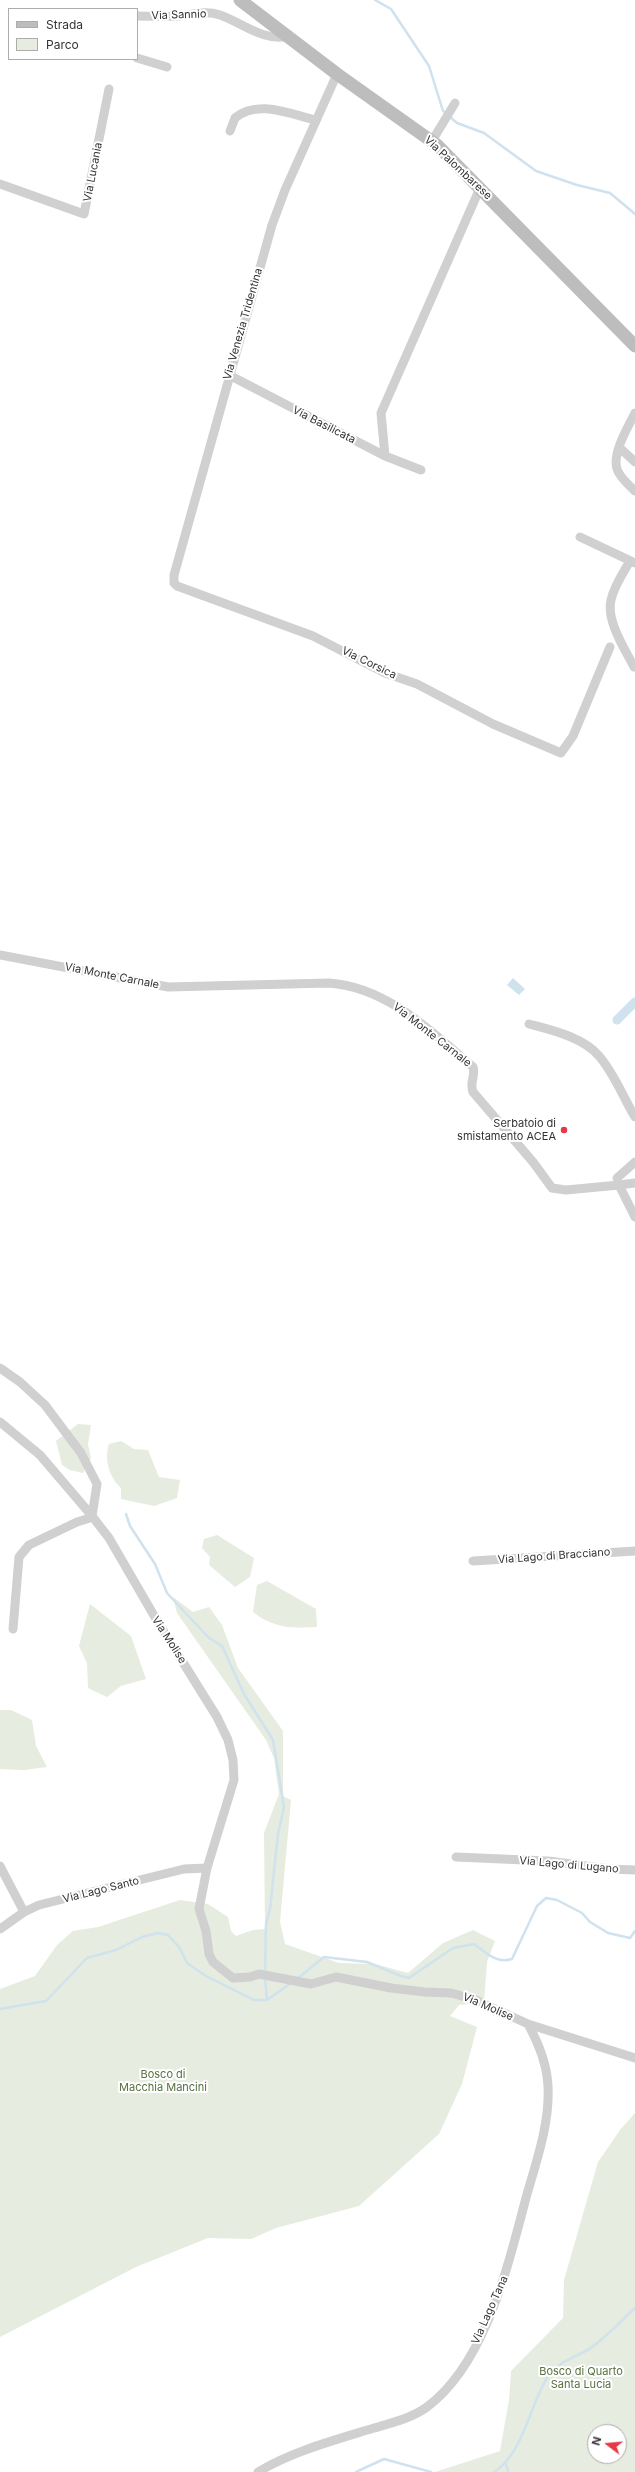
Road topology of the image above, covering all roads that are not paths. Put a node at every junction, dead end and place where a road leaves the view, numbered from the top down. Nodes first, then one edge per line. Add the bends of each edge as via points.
1 (240, 0) edge
2 (138, 16) edge
3 (289, 36) junction
4 (138, 58) edge
5 (167, 67) dead end
6 (337, 74) junction
7 (109, 89) dead end
8 (455, 102) dead end
9 (315, 120) junction
10 (230, 131) dead end
11 (432, 141) junction
12 (0, 184) edge
13 (480, 188) junction
14 (635, 346) edge
15 (229, 375) junction
16 (635, 413) edge
17 (620, 448) junction
18 (385, 456) junction
19 (635, 462) edge
20 (421, 470) dead end
21 (635, 491) edge
22 (580, 537) dead end
23 (633, 562) edge
24 (174, 583) joint
25 (610, 648) dead end
26 (634, 667) dead end
27 (0, 955) edge
28 (529, 1024) dead end
29 (635, 1117) edge
30 (635, 1162) edge
31 (618, 1181) junction
32 (635, 1183) edge
33 (635, 1217) edge
34 (0, 1368) edge
35 (0, 1422) edge
36 (93, 1517) junction
37 (635, 1551) edge
38 (473, 1561) dead end
39 (12, 1629) dead end
40 (456, 1857) dead end
41 (0, 1866) edge
42 (207, 1868) junction
43 (635, 1870) edge
44 (24, 1912) junction
45 (0, 1929) edge
46 (528, 2024) junction
47 (635, 2058) edge
48 (258, 2472) edge

1 - 3 main road, Via Palombarese
2 - 3 street, Via Sannio via 209,13 234,20 269,37
3 - 6 main road, Via Palombarese
4 - 5 street
6 - 9 street, Via Venezia Tridentina
6 - 11 main road, Via Palombarese
7 - 12 street, Via Lucania via 84,214
8 - 11 street
9 - 10 street via 272,110 253,110 235,118
9 - 15 street, Via Venezia Tridentina via 272,225
11 - 13 main road, Via Palombarese
13 - 14 main road, Via Palombarese
13 - 18 street via 381,413
15 - 18 street, Via Basilicata
15 - 24 street, Via Venezia Tridentina via 174,575
16 - 17 street
17 - 19 street
17 - 21 street via 617,469
18 - 20 street, Via Basilicata
22 - 23 street
23 - 26 street via 615,589 610,608
24 - 25 street, Via Corsica via 313,636 385,673 417,684 493,724 561,753 573,736
27 - 31 street, Via Monte Carnale via 168,987 329,983 364,991 409,1014 473,1067 470,1084 473,1092 533,1162 550,1186 561,1190
28 - 29 street via 576,1040 592,1049 605,1065
30 - 31 street
31 - 32 street
31 - 33 street
34 - 36 street via 45,1405 81,1453 97,1484
35 - 36 street, Via Molise via 40,1455
36 - 39 street via 77,1522 22,1550 18,1562
36 - 42 street, Via Molise via 110,1538 217,1717 228,1740 234,1780
37 - 38 street, Via Lago di Bracciano
40 - 43 street, Via Lago di Lugano via 548,1861
41 - 44 street
42 - 44 street, Via Lago Santo via 184,1869 39,1905
42 - 46 street, Via Molise via 199,1909 206,1931 208,1954 213,1962 233,1978 259,1974 311,1984 336,1977 425,1992 451,1992
44 - 45 street, Via Lago Santo
46 - 47 street, Via Molise
46 - 48 street, Via Lago Tana via 538,2044 546,2071 547,2116 505,2277 472,2352 448,2387 420,2412 285,2459

